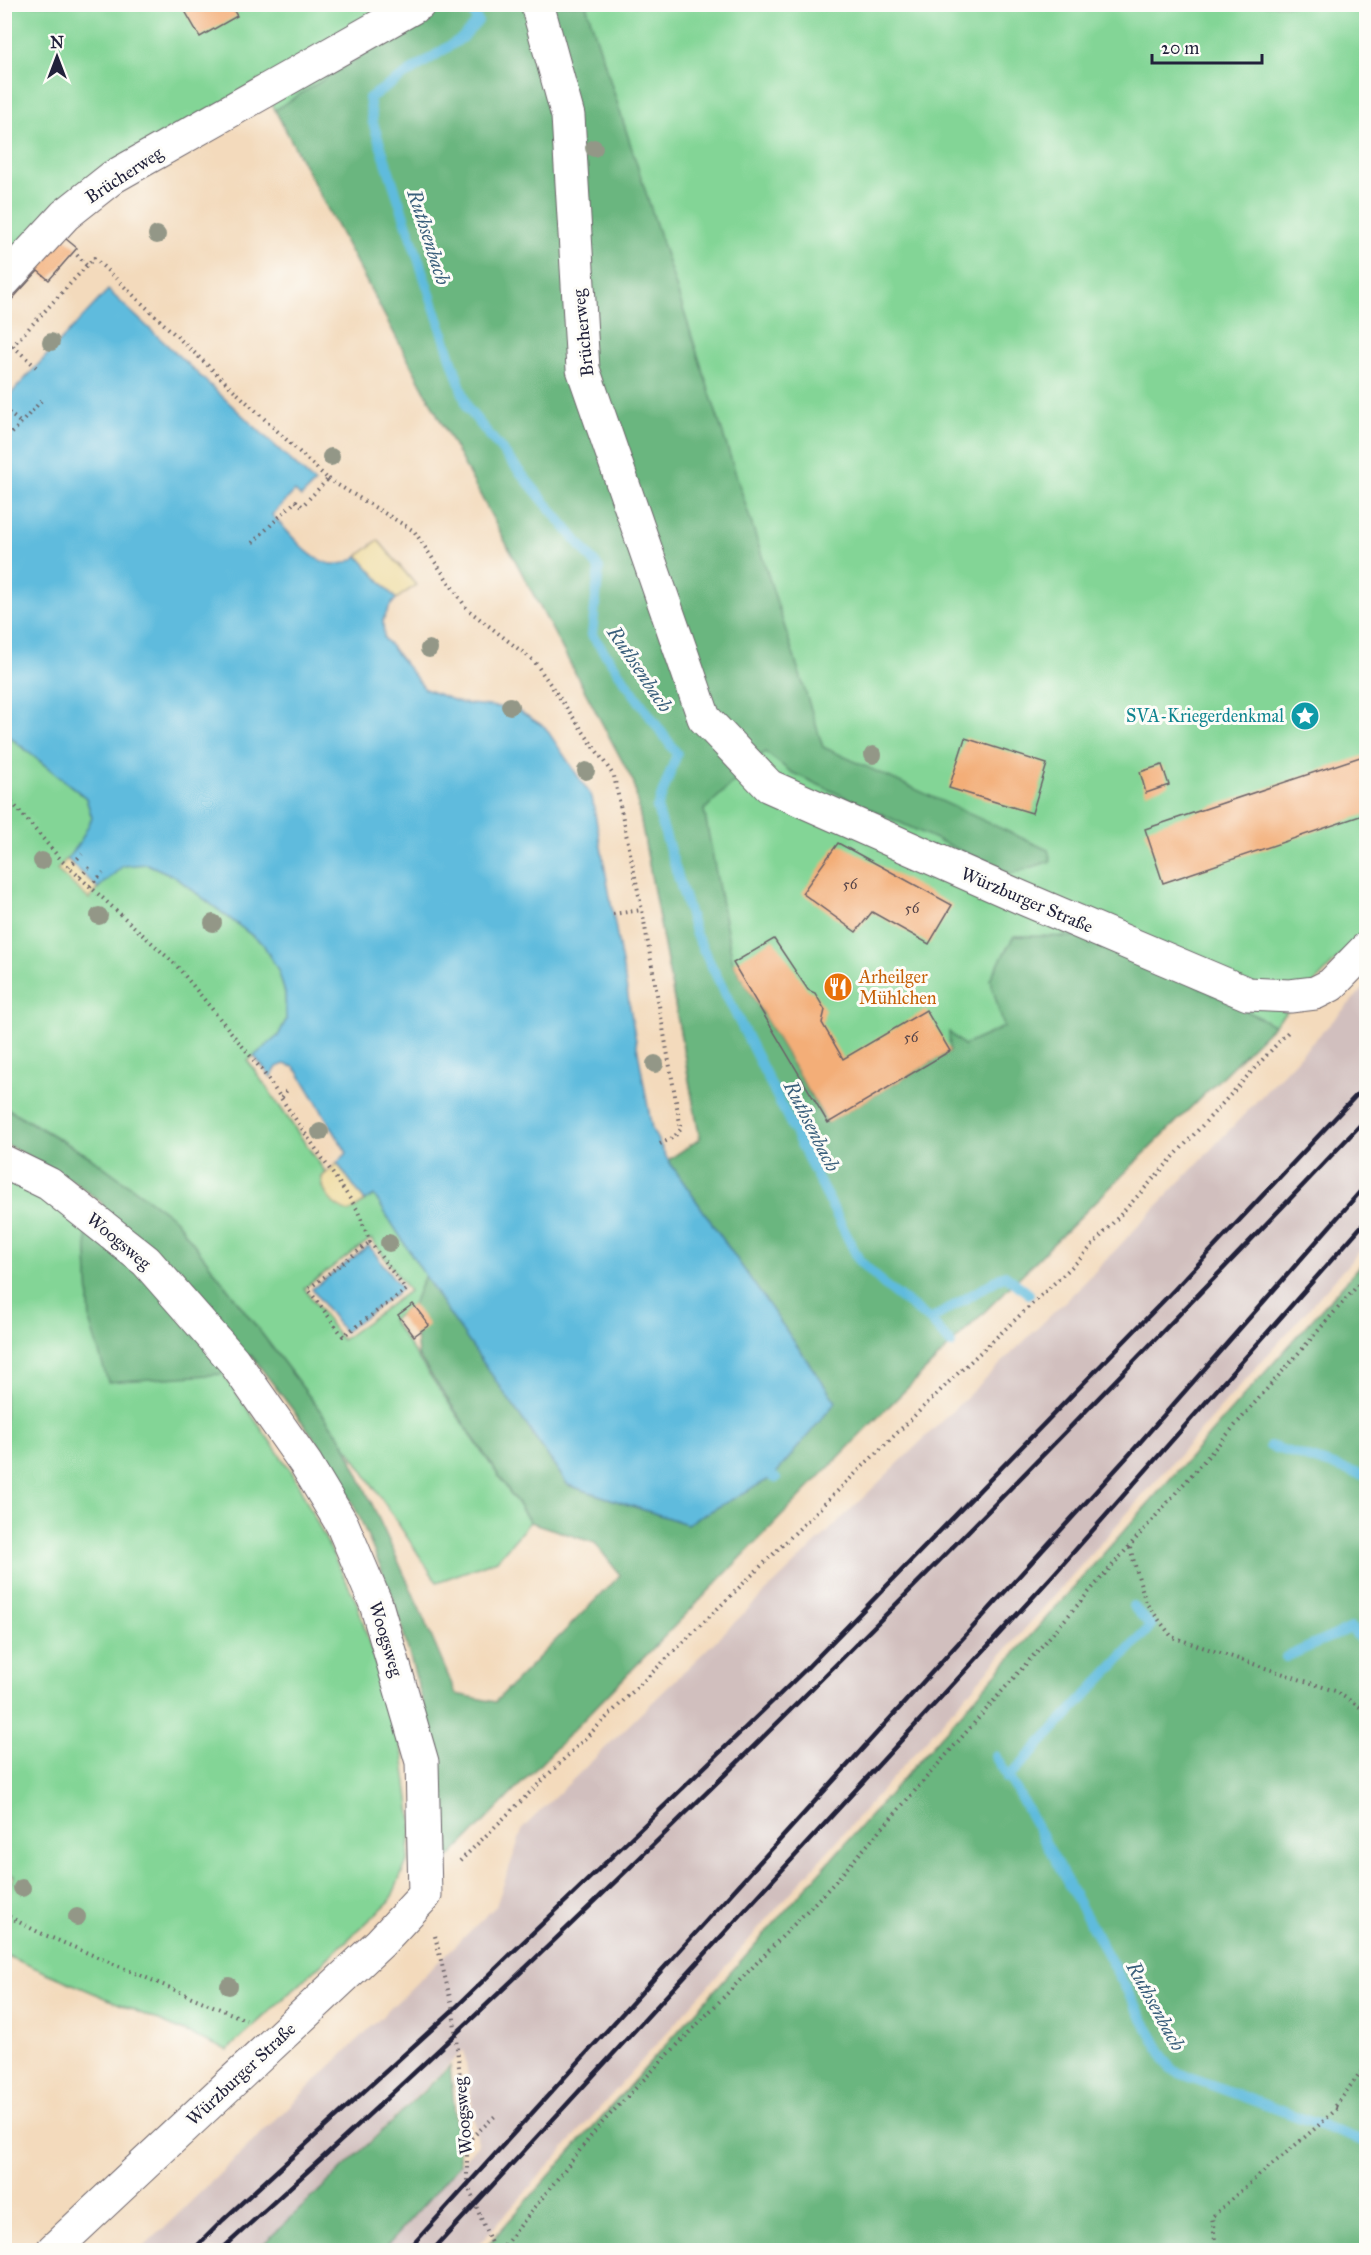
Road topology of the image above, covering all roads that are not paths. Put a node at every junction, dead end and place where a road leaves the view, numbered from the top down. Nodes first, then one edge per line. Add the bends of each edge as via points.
1 (419, 4) edge
2 (537, 4) edge
3 (4, 281) edge
4 (704, 718) joint
5 (1366, 949) edge
6 (4, 1162) edge
7 (425, 1895) joint
8 (53, 2250) edge

1 - 3 street, Brücherweg via 113,177 65,215
2 - 4 street, Brücherweg via 568,116 583,369
4 - 5 street, Würzburger Straße via 769,786 1248,994 1315,993 1331,985
6 - 7 street, Woogsweg via 49,1184 146,1261 233,1360 306,1464 342,1524 376,1604 422,1762
7 - 8 street, Würzburger Straße via 380,1943

